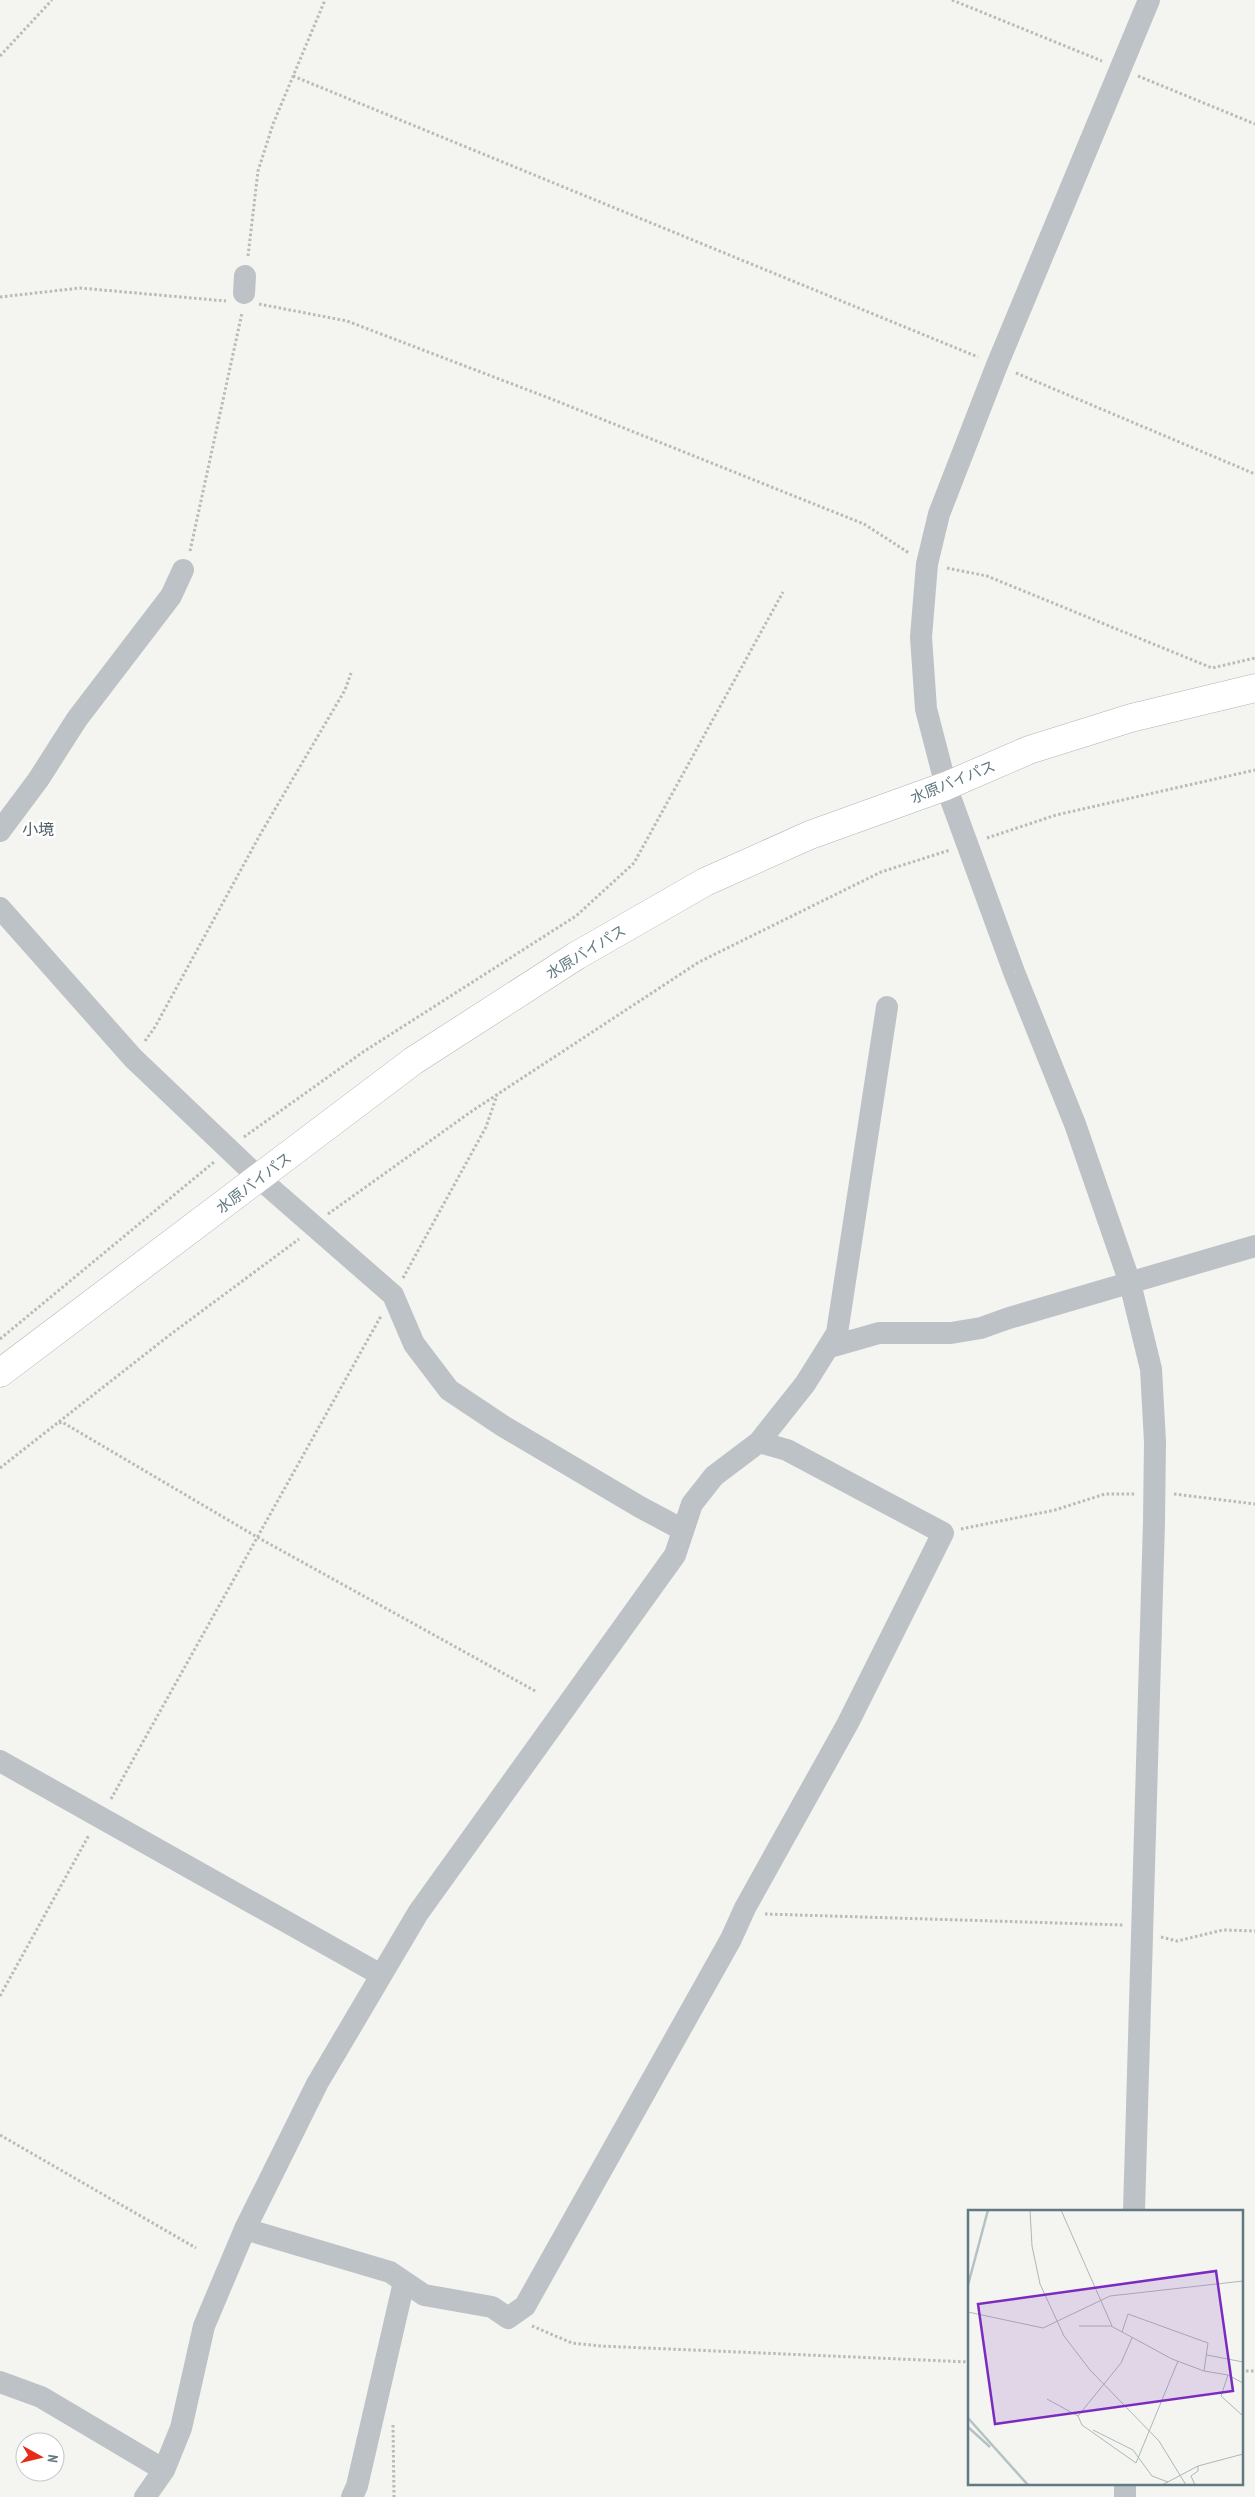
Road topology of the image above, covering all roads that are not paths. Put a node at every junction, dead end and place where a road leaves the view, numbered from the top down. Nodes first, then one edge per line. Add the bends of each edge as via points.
1 (1149, 0) edge
2 (183, 570) road end
3 (1255, 688) edge
4 (946, 786) junction
5 (0, 832) edge
6 (0, 908) edge
7 (887, 1007) dead end
8 (260, 1179) junction
9 (1255, 1246) edge
10 (1130, 1283) junction
11 (830, 1347) junction
12 (0, 1373) edge
13 (759, 1442) junction
14 (683, 1530) junction
15 (0, 1761) edge
16 (381, 1975) junction
17 (1134, 2210) edge
18 (245, 2229) junction
19 (404, 2282) junction
20 (0, 2382) edge
21 (164, 2470) junction
22 (1125, 2484) edge
23 (145, 2497) edge
24 (352, 2497) edge
25 (1125, 2497) edge

1 - 4 street via 998,365 931,548 921,638 926,709
2 - 5 street via 171,596 77,719
3 - 4 highway, 水原バイパス via 1131,718 1029,750
4 - 8 highway, 水原バイパス via 810,835 705,882 670,902 576,956 414,1061
4 - 10 street via 1014,972 1075,1124
6 - 8 street via 133,1058
7 - 11 street via 838,1333
8 - 12 highway, 水原バイパス
8 - 14 street via 393,1295 414,1344 449,1390 545,1451
9 - 10 street
10 - 11 street via 981,1328 951,1333 879,1333
10 - 17 street via 1151,1369 1155,1442
11 - 13 street
13 - 14 street via 714,1476 692,1504
13 - 19 street via 787,1450 943,1533 848,1723 731,1939 524,2306 508,2318 492,2307 424,2295
14 - 16 street via 676,1555 418,1913
15 - 16 street
16 - 18 street via 317,2084
18 - 19 street via 390,2272
18 - 21 street via 204,2326 181,2428
19 - 24 street
20 - 21 street via 41,2397
21 - 23 street
22 - 25 street

